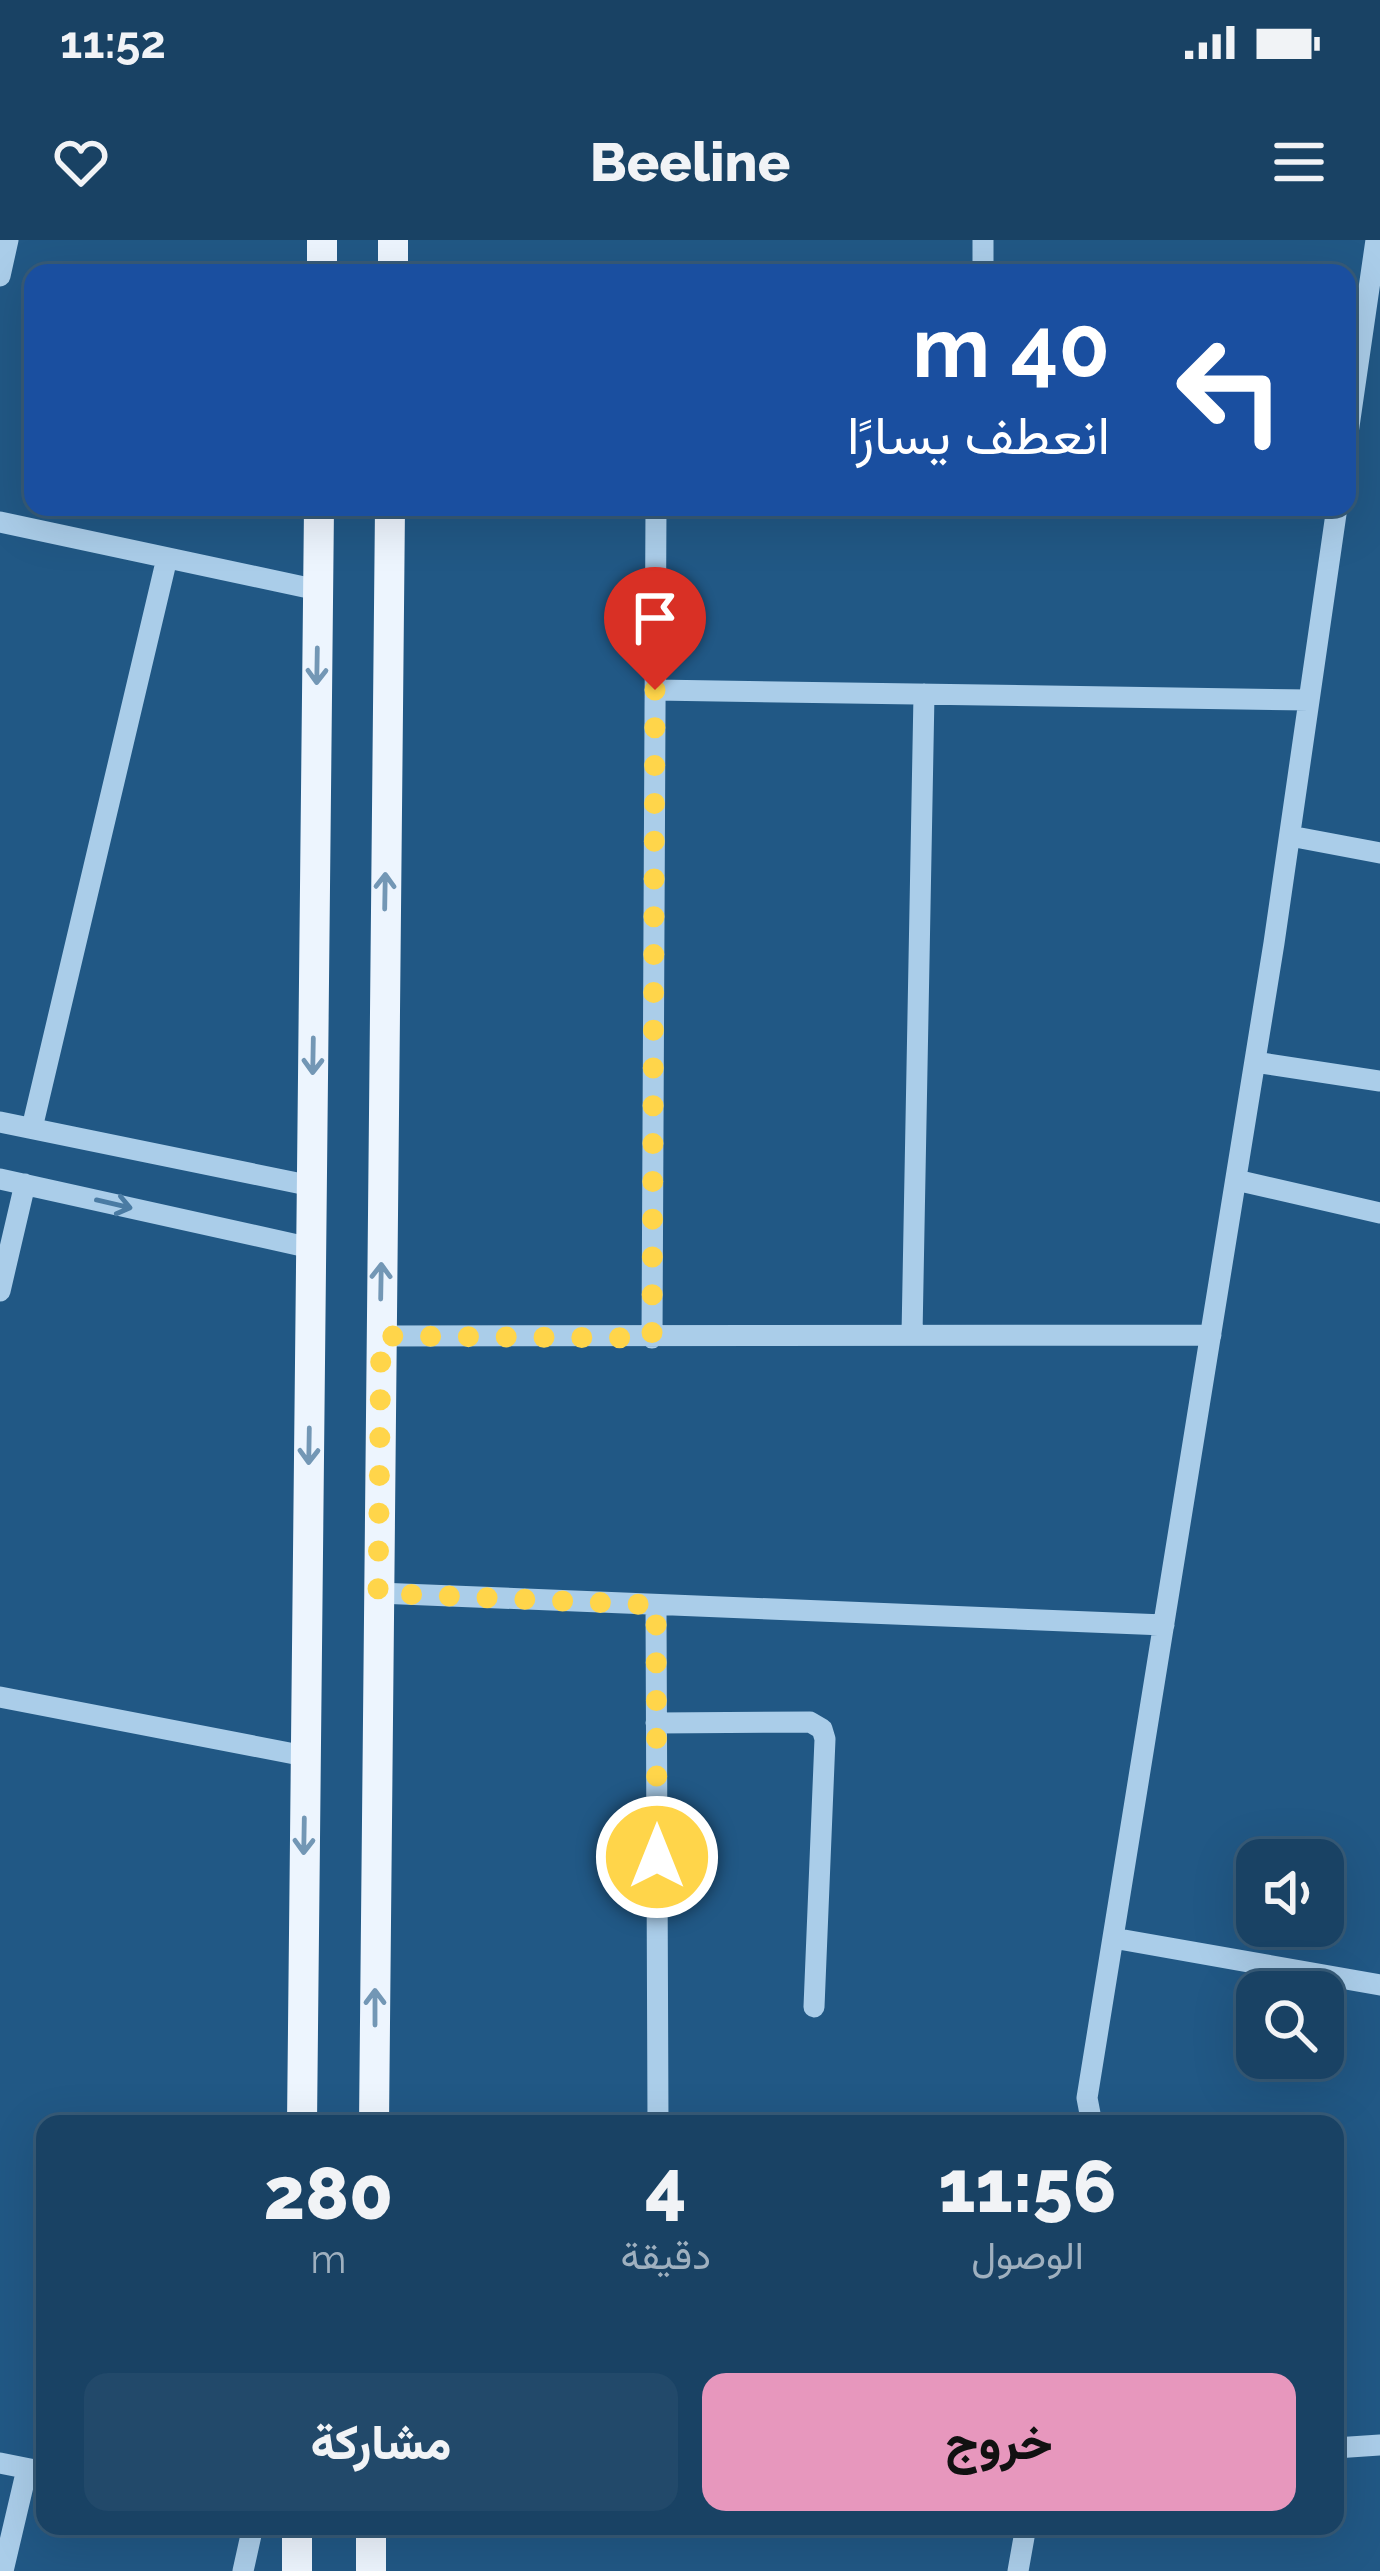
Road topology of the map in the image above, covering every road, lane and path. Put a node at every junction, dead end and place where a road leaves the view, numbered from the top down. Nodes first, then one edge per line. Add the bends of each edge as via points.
1 (8, 240) edge
2 (1376, 240) edge
3 (0, 276) edge
4 (1356, 375) edge
5 (319, 516) edge
6 (390, 516) edge
7 (656, 516) edge
8 (1336, 516) edge
9 (0, 522) edge
10 (167, 558) junction
11 (318, 590) junction
12 (655, 690) junction
13 (924, 694) junction
14 (1309, 700) junction
15 (1289, 836) junction
16 (1380, 853) edge
17 (1255, 1062) junction
18 (1380, 1081) edge
19 (0, 1122) edge
20 (32, 1128) junction
21 (0, 1179) edge
22 (1236, 1180) junction
23 (25, 1184) junction
24 (312, 1186) junction
25 (1380, 1213) edge
26 (311, 1248) junction
27 (0, 1291) edge
28 (912, 1335) junction
29 (1211, 1335) junction
30 (381, 1336) junction
31 (652, 1338) junction
32 (378, 1593) junction
33 (656, 1605) junction
34 (1164, 1625) junction
35 (0, 1697) edge
36 (656, 1723) junction
37 (305, 1756) junction
38 (1113, 1938) junction
39 (1380, 1985) edge
40 (814, 2007) dead end
41 (302, 2115) edge
42 (374, 2115) edge
43 (658, 2115) edge
44 (1091, 2115) edge
45 (1380, 2445) edge
46 (1344, 2447) edge
47 (0, 2463) edge
48 (36, 2470) edge
49 (251, 2535) edge
50 (297, 2535) edge
51 (371, 2535) edge
52 (1024, 2535) edge
53 (3, 2571) edge
54 (243, 2571) edge
55 (297, 2571) edge
56 (371, 2571) edge
57 (1018, 2571) edge

1 - 3 street
2 - 4 street
5 - 11 main road
30 -> 6 main road
7 - 12 street
8 - 14 street
9 - 10 street
10 - 11 street
10 - 20 street
11 -> 24 main road
12 - 13 street
12 - 31 street
13 - 14 street
13 - 28 street
14 - 15 street
15 - 16 street
15 - 17 street
17 - 18 street
17 - 22 street
19 - 20 street
20 - 24 street
21 - 23 street
22 - 25 street
22 - 29 street
23 -> 26 street
23 - 27 street
24 - 26 main road
26 -> 37 main road
28 - 29 street
28 - 31 street
29 - 34 street
30 - 31 street
30 - 32 main road
32 - 33 street
42 -> 32 main road
33 - 34 street
33 - 36 street
34 - 38 street
35 - 37 street
36 - 40 street via 810,1723 822,1730
36 - 43 street
37 -> 41 main road
38 - 39 street
38 - 44 street
45 - 46 street
47 - 48 street
48 - 53 street
49 - 54 street
50 - 55 main road
51 - 56 main road
52 - 57 street

